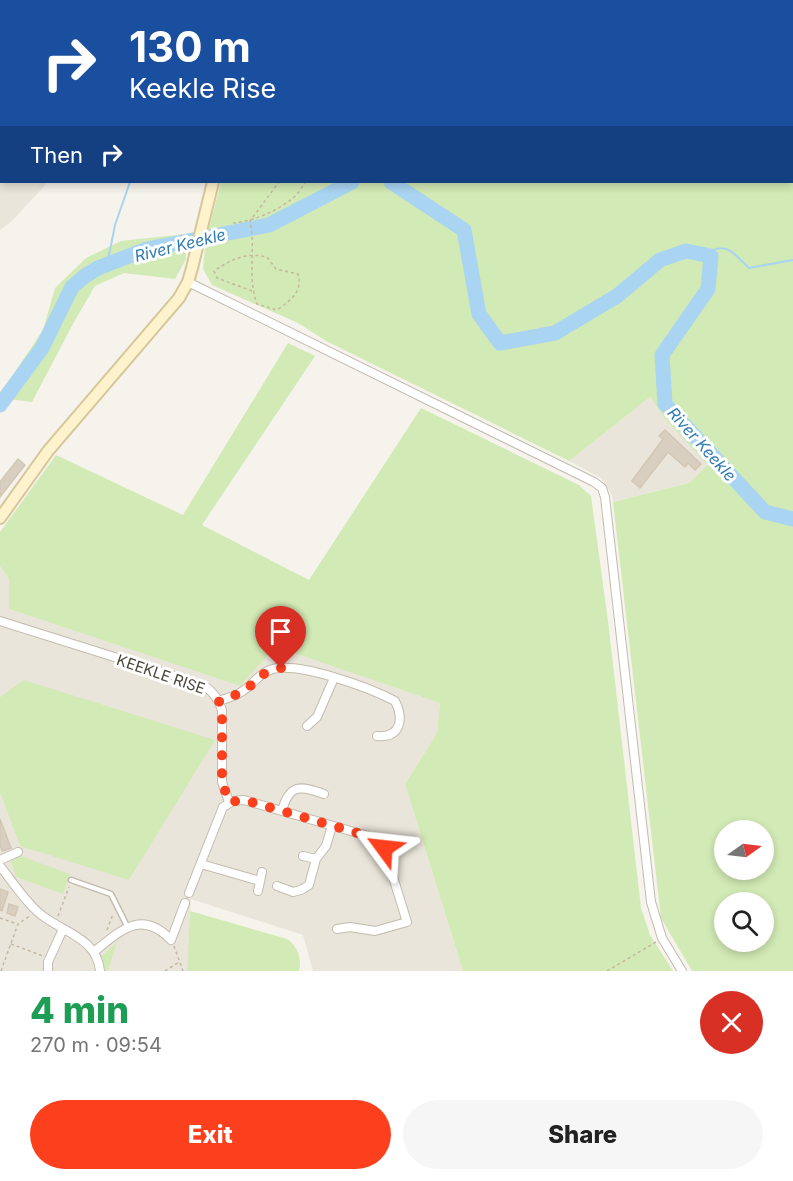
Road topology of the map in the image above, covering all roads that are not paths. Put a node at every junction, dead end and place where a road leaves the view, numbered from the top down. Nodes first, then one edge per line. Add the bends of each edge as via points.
1 (213, 183) edge
2 (188, 282) junction
3 (0, 518) edge
4 (0, 621) edge
5 (334, 678) junction
6 (219, 701) junction
7 (307, 726) dead end
8 (377, 736) dead end
9 (324, 794) dead end
10 (229, 802) junction
11 (282, 811) junction
12 (332, 826) junction
13 (18, 852) dead end
14 (303, 856) dead end
15 (0, 860) edge
16 (316, 860) junction
17 (201, 864) junction
18 (0, 866) edge
19 (262, 872) dead end
20 (71, 880) road end
21 (260, 881) junction
22 (277, 886) dead end
23 (258, 891) dead end
24 (189, 893) dead end
25 (184, 903) dead end
26 (127, 926) junction
27 (63, 929) junction
28 (338, 929) dead end
29 (94, 951) junction
30 (48, 971) edge
31 (100, 971) edge
32 (682, 971) edge

1 - 2 main road
2 - 3 main road via 179,298 48,450
2 - 32 street via 571,470 602,489 651,902 662,938
4 - 6 street, KEEKLE RISE via 200,684
5 - 6 street via 309,670 270,670 245,690
5 - 7 street via 317,717
5 - 8 street via 395,701 400,711 395,732
6 - 10 street, KEEKLE RISE via 222,782
9 - 11 street via 295,789 289,793
10 - 11 street via 244,800
10 - 17 street via 222,810
11 - 12 street
12 - 16 street via 326,846
12 - 28 street via 371,837 383,845 407,922 375,931
13 - 15 street
14 - 16 street
16 - 22 street via 312,879 304,889 290,892
17 - 21 street
17 - 24 street
18 - 27 street via 36,911
19 - 21 street
20 - 26 lane via 111,894
21 - 23 street
25 - 26 street via 171,940 160,929 141,924
26 - 29 street
27 - 29 street
27 - 30 street
29 - 31 street

